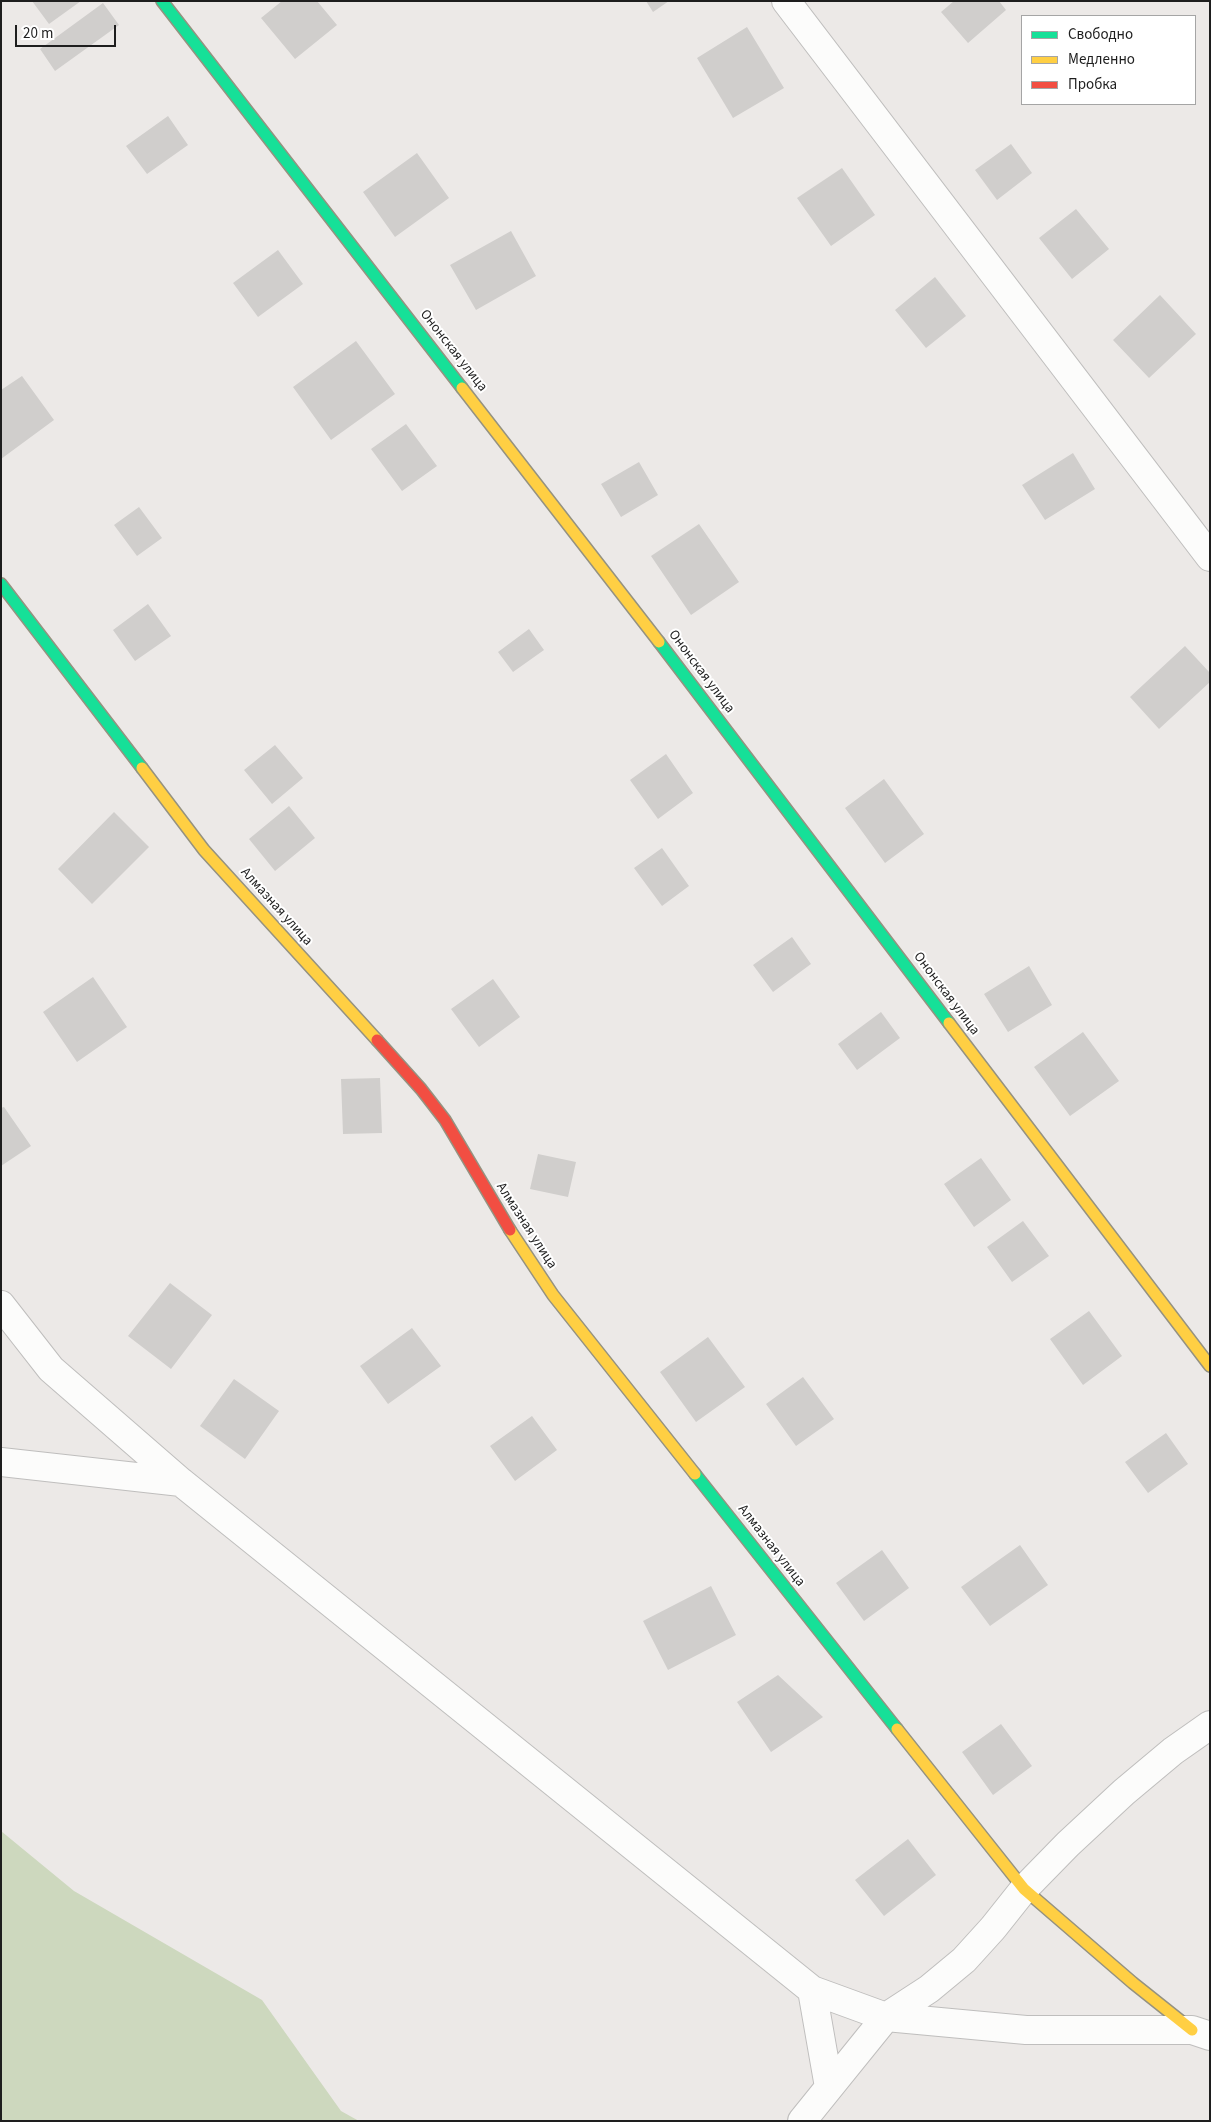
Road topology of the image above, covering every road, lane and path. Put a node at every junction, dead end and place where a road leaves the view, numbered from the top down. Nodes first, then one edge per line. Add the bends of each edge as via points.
1 (162, 1) edge
2 (786, 1) edge
3 (1210, 557) edge
4 (1, 584) edge
5 (1, 1305) edge
6 (1210, 1366) edge
7 (1, 1462) edge
8 (181, 1482) junction
9 (1210, 1725) edge
10 (1024, 1889) junction
11 (812, 1990) junction
12 (886, 2017) junction
13 (1201, 2033) edge
14 (829, 2087) junction
15 (802, 2121) edge

1 - 6 street, Ононская улица via 632,606
2 - 3 street
4 - 10 street, Алмазная улица via 204,850 421,1089 445,1120 506,1225 553,1295
5 - 8 street via 51,1369
7 - 8 street
8 - 11 street
9 - 10 street via 1124,1792
10 - 12 street via 964,1960 929,1989
10 - 13 street, Алмазная улица via 1133,1983
11 - 12 street
11 - 14 street
12 - 13 street via 1026,2030
12 - 14 street
14 - 15 street

